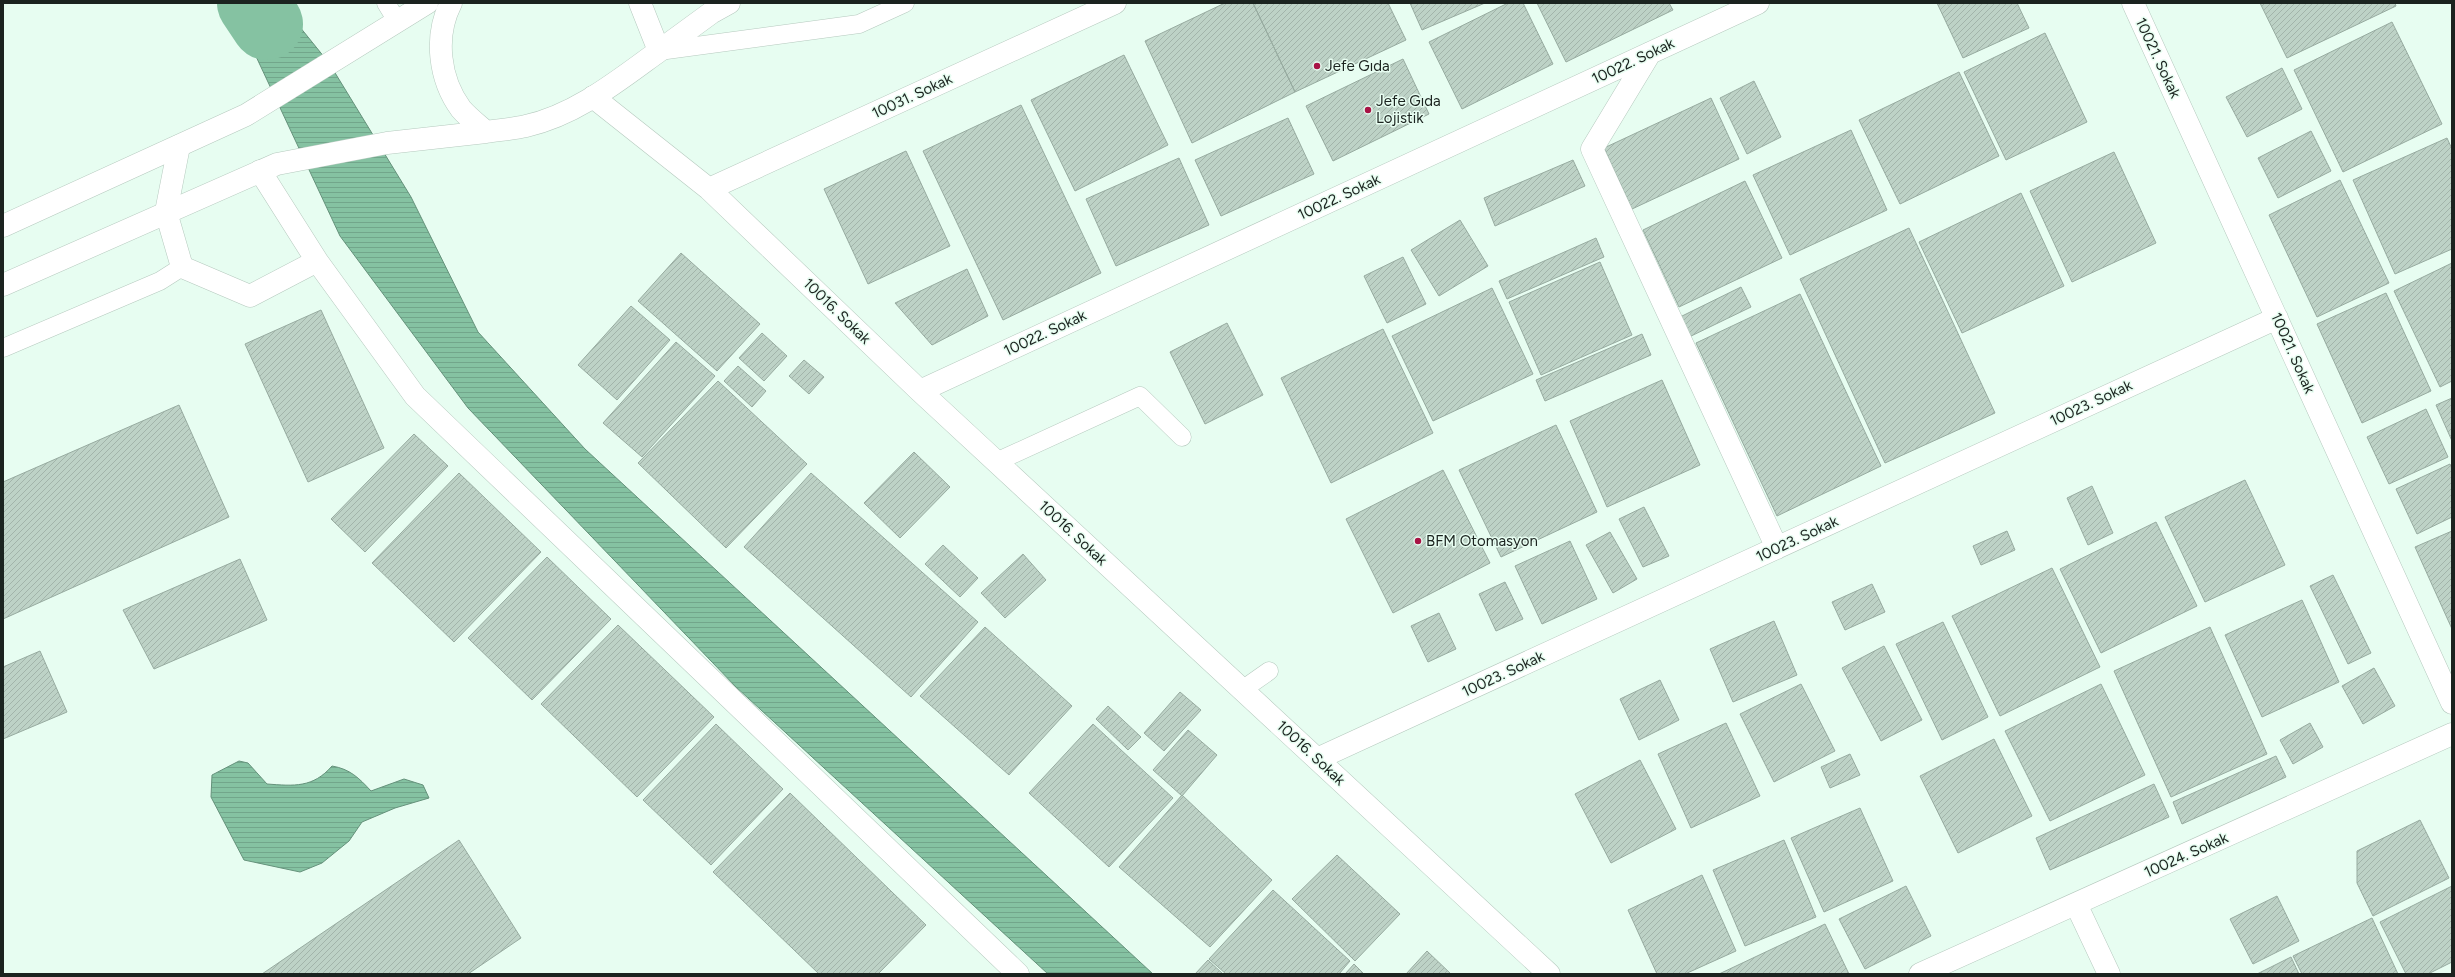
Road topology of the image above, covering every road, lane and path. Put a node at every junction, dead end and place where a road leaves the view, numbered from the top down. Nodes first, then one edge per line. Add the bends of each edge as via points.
1 (427, 3) edge
2 (450, 3) edge
3 (640, 3) edge
4 (729, 3) edge
5 (905, 3) edge
6 (1115, 3) edge
7 (1758, 3) edge
8 (2133, 3) edge
9 (392, 12) edge
10 (659, 51) junction
11 (1650, 53) junction
12 (593, 98) junction
13 (486, 132) junction
14 (179, 146) junction
15 (269, 168) junction
16 (709, 189) junction
17 (166, 212) junction
18 (3, 226) edge
19 (317, 261) junction
20 (182, 267) junction
21 (3, 285) edge
22 (2277, 318) junction
23 (3, 348) edge
24 (920, 391) junction
25 (1182, 437) dead end
26 (996, 462) junction
27 (1777, 548) junction
28 (1269, 670) dead end
29 (1242, 690) junction
30 (2452, 703) edge
31 (2452, 734) edge
32 (1317, 760) junction
33 (2076, 904) junction
34 (1018, 974) edge
35 (1549, 974) edge
36 (1920, 974) edge
37 (2109, 974) edge

1 - 9 street
2 - 13 street via 440,46 446,79 461,109
3 - 10 street
4 - 10 street via 711,12
5 - 10 lane via 859,24
6 - 16 street, 10031. Sokak
7 - 11 street, 10022. Sokak
8 - 22 street, 10021. Sokak
9 - 14 street via 329,63 246,115
10 - 12 street
11 - 24 street, 10022. Sokak
11 - 27 street via 1592,149
12 - 13 street via 526,126
12 - 16 street, 10016. Sokak
13 - 15 street via 387,143
14 - 17 street
14 - 18 street
15 - 17 street
15 - 19 street
16 - 24 street, 10016. Sokak
17 - 20 street
17 - 21 street
19 - 20 street via 250,296
19 - 34 street via 415,396
20 - 23 lane via 160,280
22 - 27 street, 10023. Sokak
22 - 30 street, 10021. Sokak
24 - 26 street, 10016. Sokak
25 - 26 lane via 1140,396
26 - 29 street, 10016. Sokak
27 - 32 street, 10023. Sokak
28 - 29 lane
29 - 32 street, 10016. Sokak
31 - 33 street, 10024. Sokak
32 - 35 street, 10016. Sokak
33 - 36 street, 10024. Sokak
33 - 37 street

